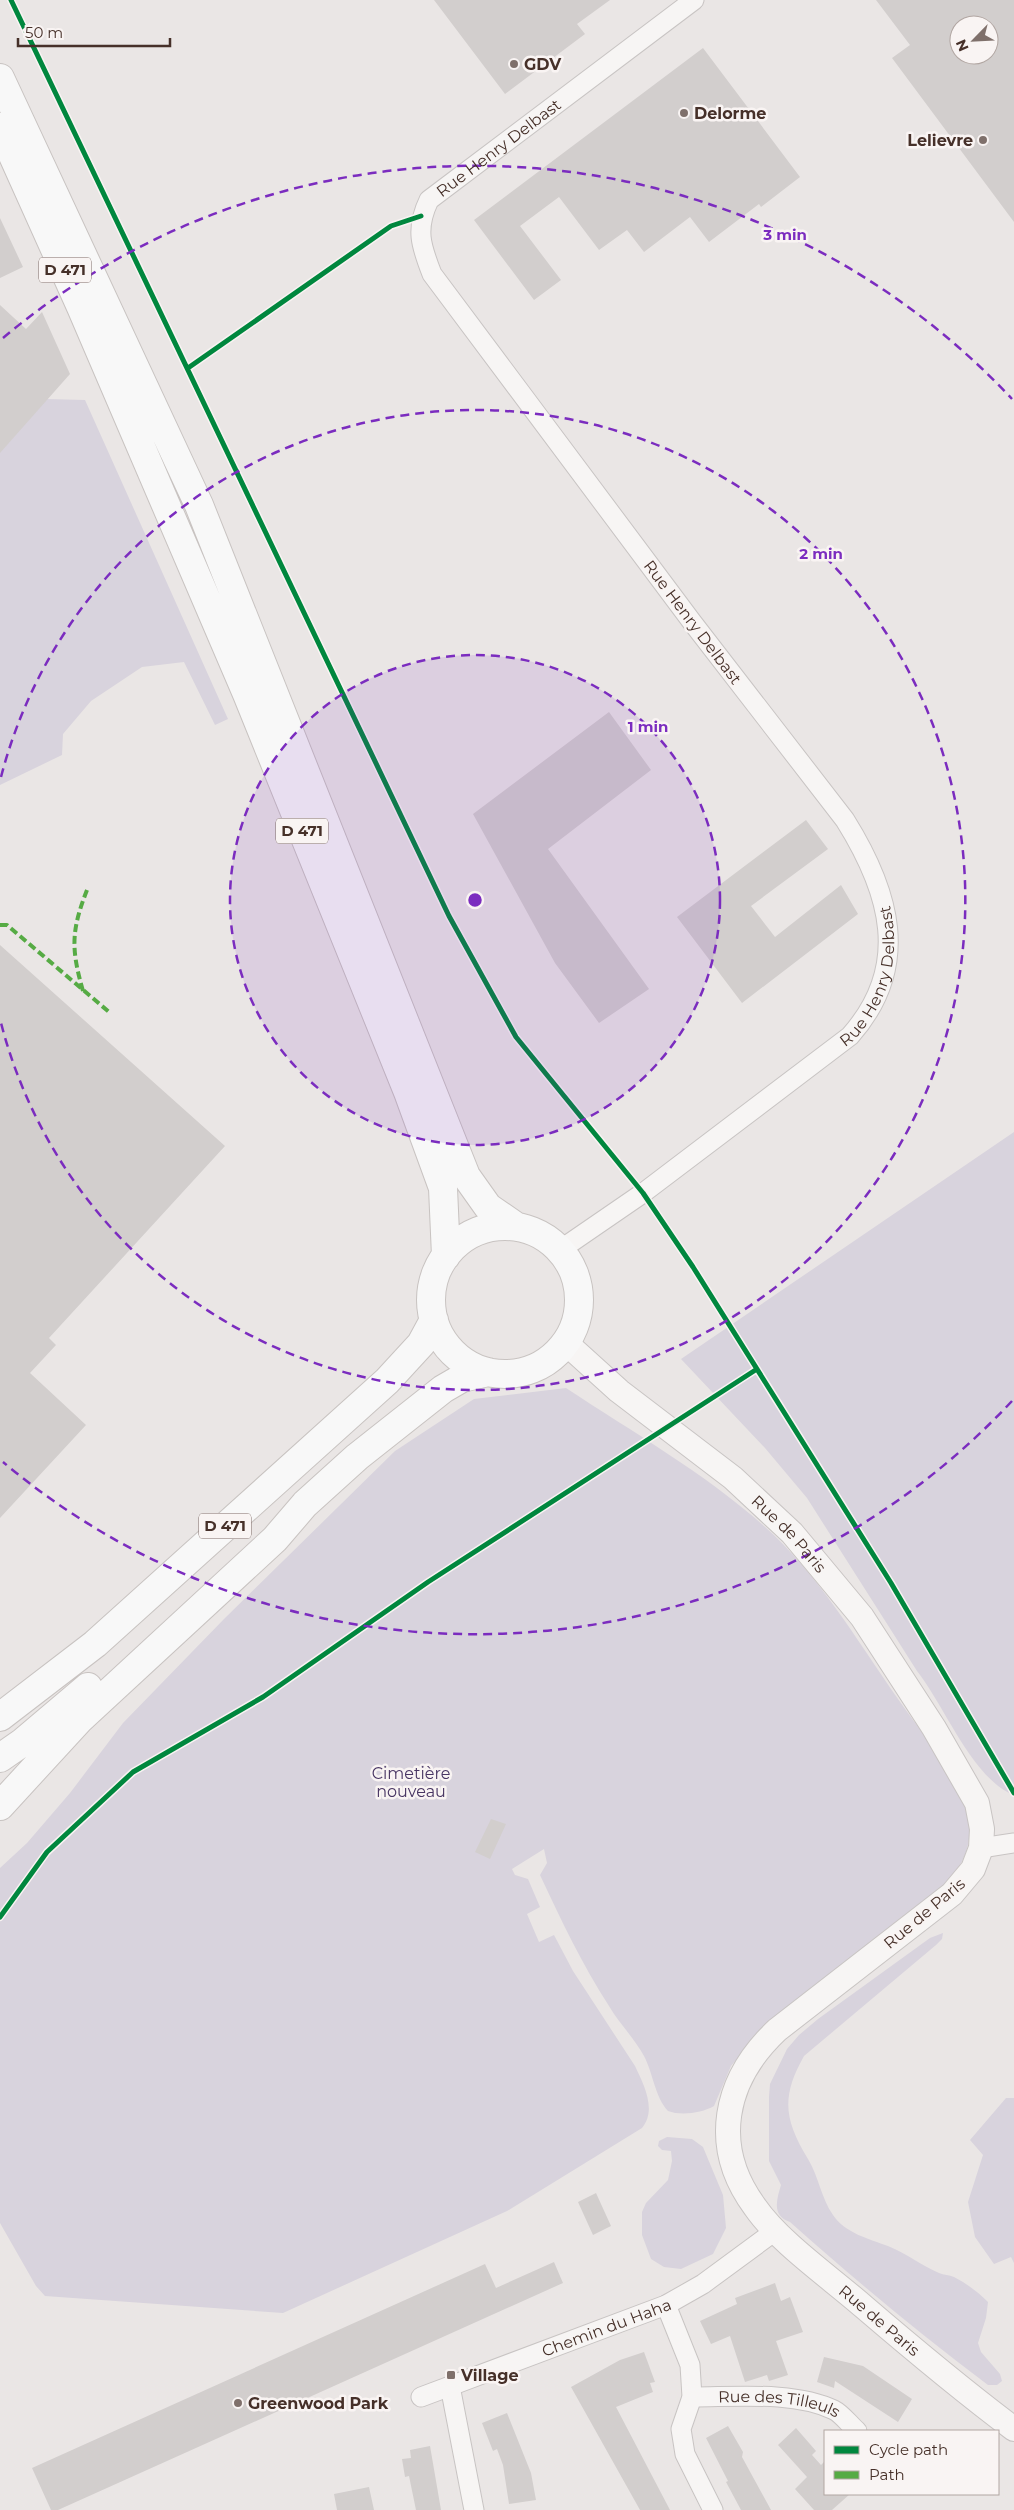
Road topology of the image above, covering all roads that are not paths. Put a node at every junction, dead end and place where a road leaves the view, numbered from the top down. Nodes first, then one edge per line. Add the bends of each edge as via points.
1 (694, 0) edge
2 (0, 78) edge
3 (0, 127) edge
4 (517, 1227) junction
5 (560, 1250) junction
6 (446, 1256) junction
7 (434, 1320) junction
8 (566, 1343) junction
9 (488, 1372) junction
10 (305, 1504) junction
11 (0, 1717) edge
12 (0, 1758) edge
13 (0, 1806) edge
14 (1014, 1843) edge
15 (981, 1848) junction
16 (775, 2231) junction
17 (666, 2305) junction
18 (450, 2386) junction
19 (421, 2397) dead end
20 (692, 2397) junction
21 (1014, 2429) edge
22 (856, 2430) edge
23 (474, 2510) edge
24 (714, 2510) edge

1 - 5 street, Rue Henry Delbast via 428,200 421,216 423,253 432,274 686,615 845,820 866,853 877,881 887,927 888,954 874,1002 850,1036 643,1193
2 - 4 main road, D 471 via 198,505 466,1176 488,1207
3 - 6 main road, D 471 via 247,694 408,1092 443,1188
4 - 5 main road via 540,1235
4 - 6 main road via 496,1227 477,1232
5 - 8 main road via 573,1271 580,1295 577,1320
6 - 7 main road via 432,1287
7 - 9 main road via 454,1353 470,1365
7 - 11 main road, D 471 via 421,1344 388,1381 95,1644
8 - 9 main road via 549,1361 532,1370 513,1374
8 - 15 street, Rue de Paris via 619,1391 733,1478 792,1533 827,1573 862,1617 966,1782 981,1818
9 - 10 main road, D 471 via 462,1378 426,1401
10 - 12 main road, D 471 via 270,1528 81,1694
10 - 13 main road via 275,1539 78,1720
14 - 15 street
15 - 16 street, Rue de Paris via 973,1869 960,1887 777,2030 751,2058 739,2078 728,2125 730,2153 746,2194
16 - 17 street, Chemin du Haha via 718,2274
16 - 21 street, Rue de Paris via 962,2390
17 - 18 street, Chemin du Haha
17 - 20 street via 690,2365
18 - 19 street, Chemin du Haha
18 - 23 street
20 - 22 street, Rue des Tilleuls via 769,2396 794,2399 835,2410
20 - 24 street via 681,2430 685,2454

